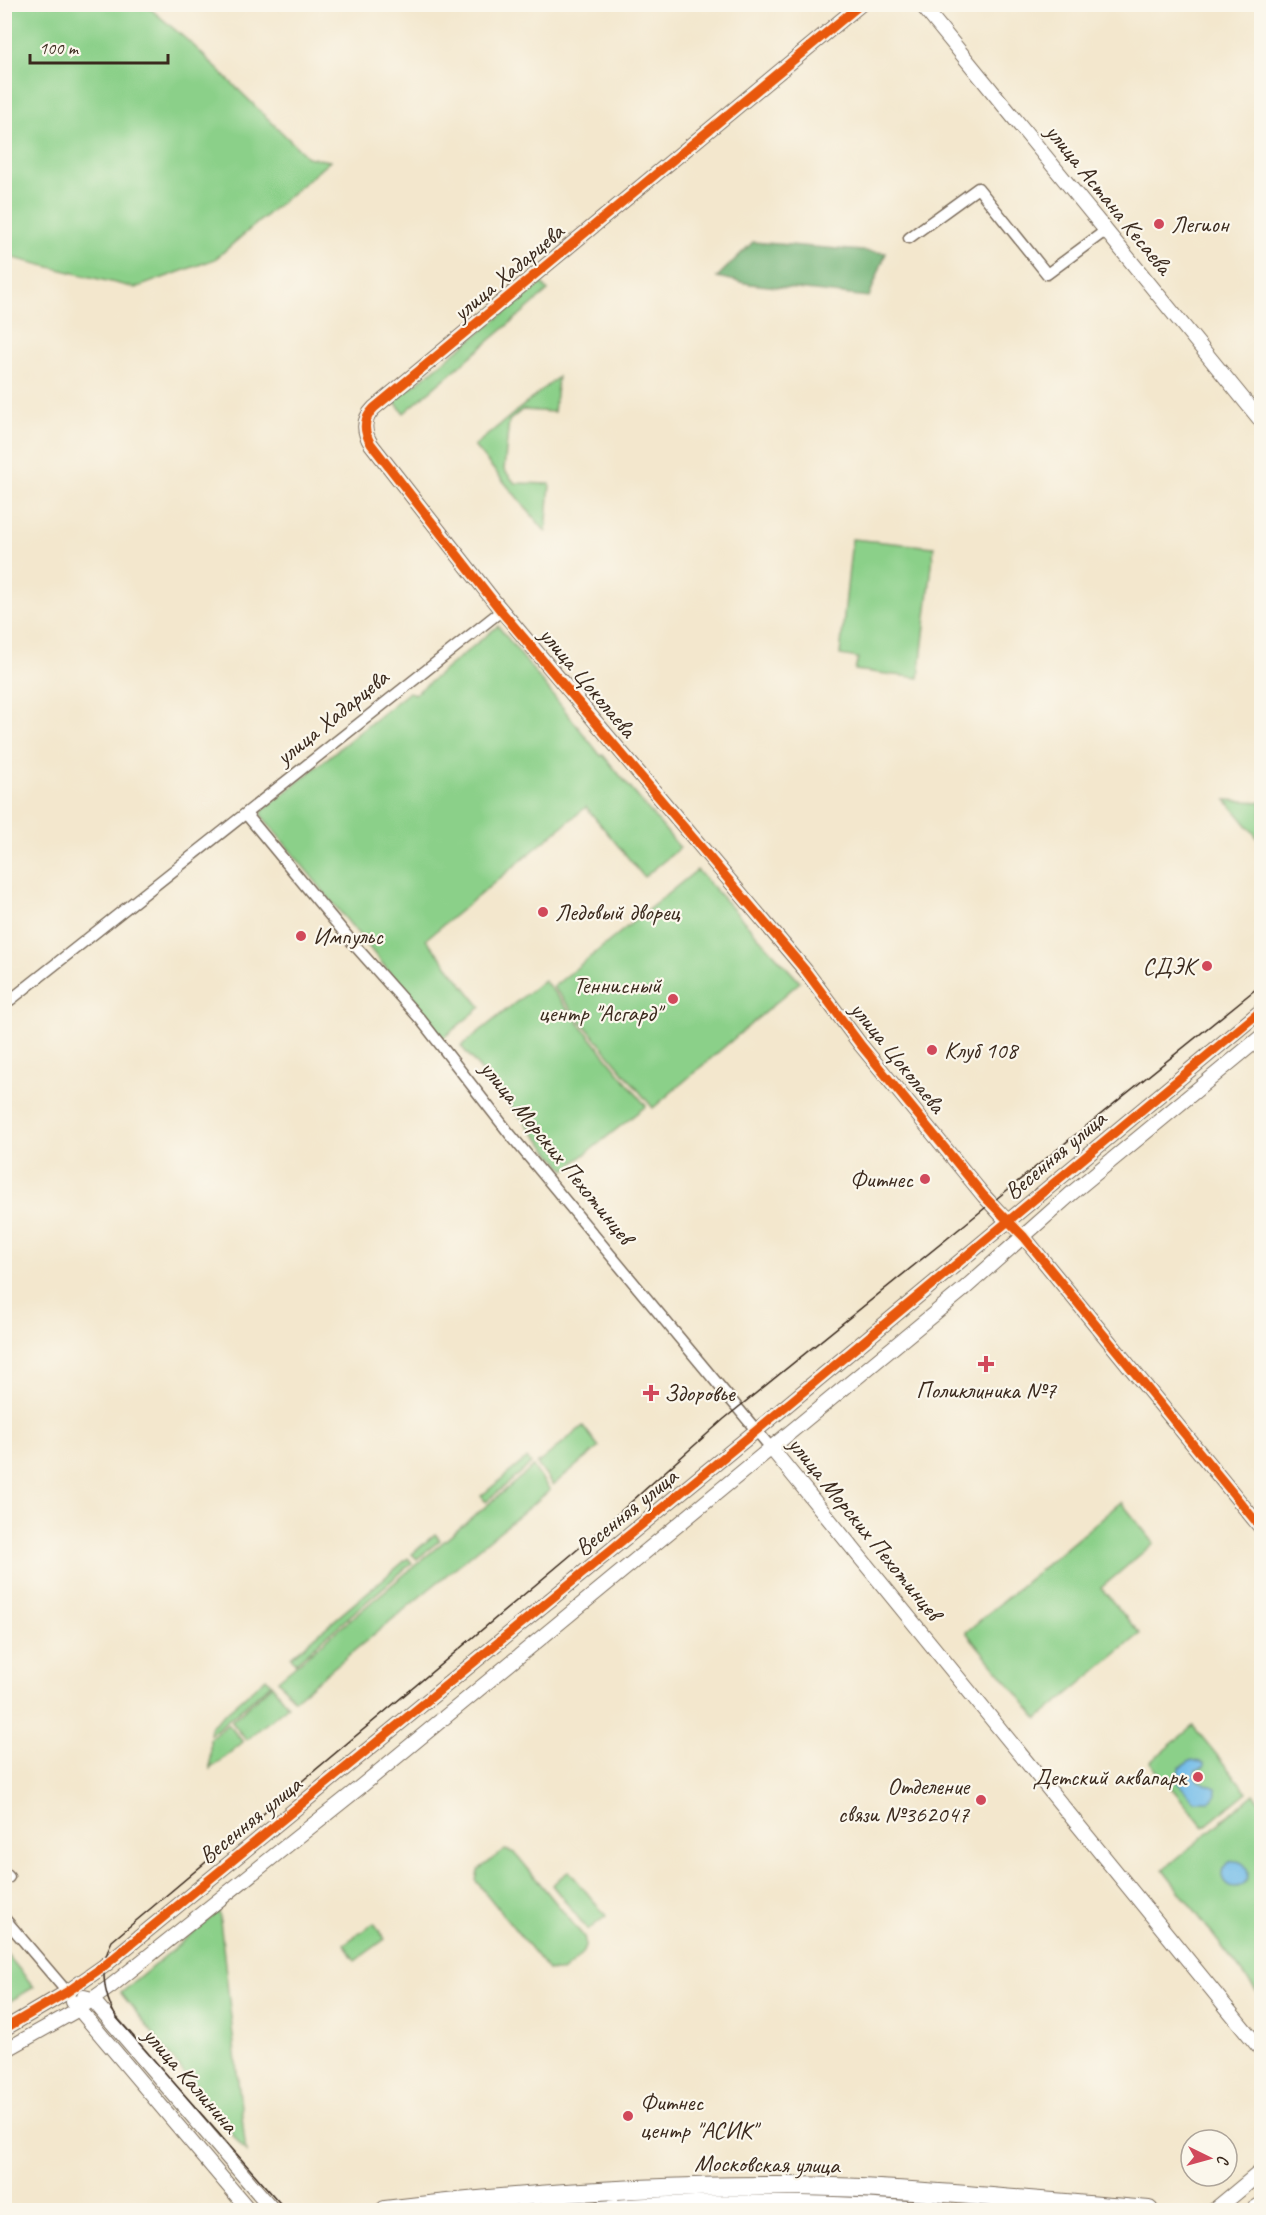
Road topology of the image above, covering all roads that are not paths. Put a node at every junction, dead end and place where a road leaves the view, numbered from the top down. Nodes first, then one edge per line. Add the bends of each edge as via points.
1 (861, 4) edge
2 (921, 4) edge
3 (1105, 231) junction
4 (909, 238) dead end
5 (1262, 422) edge
6 (501, 610) junction
7 (246, 814) junction
8 (4, 1005) edge
9 (1262, 1010) edge
10 (1262, 1036) edge
11 (1007, 1221) junction
12 (1024, 1237) junction
13 (757, 1430) junction
14 (771, 1448) junction
15 (1262, 1529) edge
16 (4, 1872) edge
17 (4, 1881) edge
18 (4, 1918) edge
19 (67, 1992) junction
20 (92, 2000) junction
21 (77, 2010) junction
22 (4, 2029) edge
23 (1262, 2051) edge
24 (4, 2052) edge
25 (1261, 2171) edge
26 (1262, 2204) edge
27 (249, 2211) edge
28 (273, 2211) edge
29 (385, 2211) edge
30 (601, 2211) edge
31 (906, 2211) edge
32 (1149, 2211) edge
33 (1215, 2211) edge
34 (1253, 2211) edge

1 - 6 street, улица Хадарцева via 368,414 365,430 371,444
2 - 3 street, улица Астана Кесаева
3 - 4 street via 1047,274 978,188
3 - 5 street, улица Астана Кесаева
6 - 7 street, улица Хадарцева
6 - 11 street, улица Цоколаева via 805,970 860,1044
7 - 8 street, улица Хадарцева
7 - 13 street, улица Морских Пехотинцев via 421,1020 509,1133
9 - 11 street, Весенняя улица
10 - 12 street, Весенняя улица
11 - 12 street, улица Цоколаева
11 - 13 street, Весенняя улица
12 - 14 street, Весенняя улица
12 - 15 street, улица Цоколаева
13 - 14 street, улица Морских Пехотинцев
13 - 19 street, Весенняя улица via 104,1966
14 - 20 street, Весенняя улица via 359,1788
14 - 23 street, улица Морских Пехотинцев
16 - 17 street via 9,1877
18 - 19 street, улица Калинина
19 - 20 street
19 - 21 street, улица Калинина
19 - 22 street, Весенняя улица
20 - 21 street, Весенняя улица
20 - 28 street, улица Калинина
21 - 24 street, Весенняя улица
21 - 27 street, улица Калинина
25 - 33 main road
26 - 34 main road
29 - 32 highway, Московская улица via 596,2190 789,2186
30 - 31 highway, Московская улица via 663,2206 789,2205

